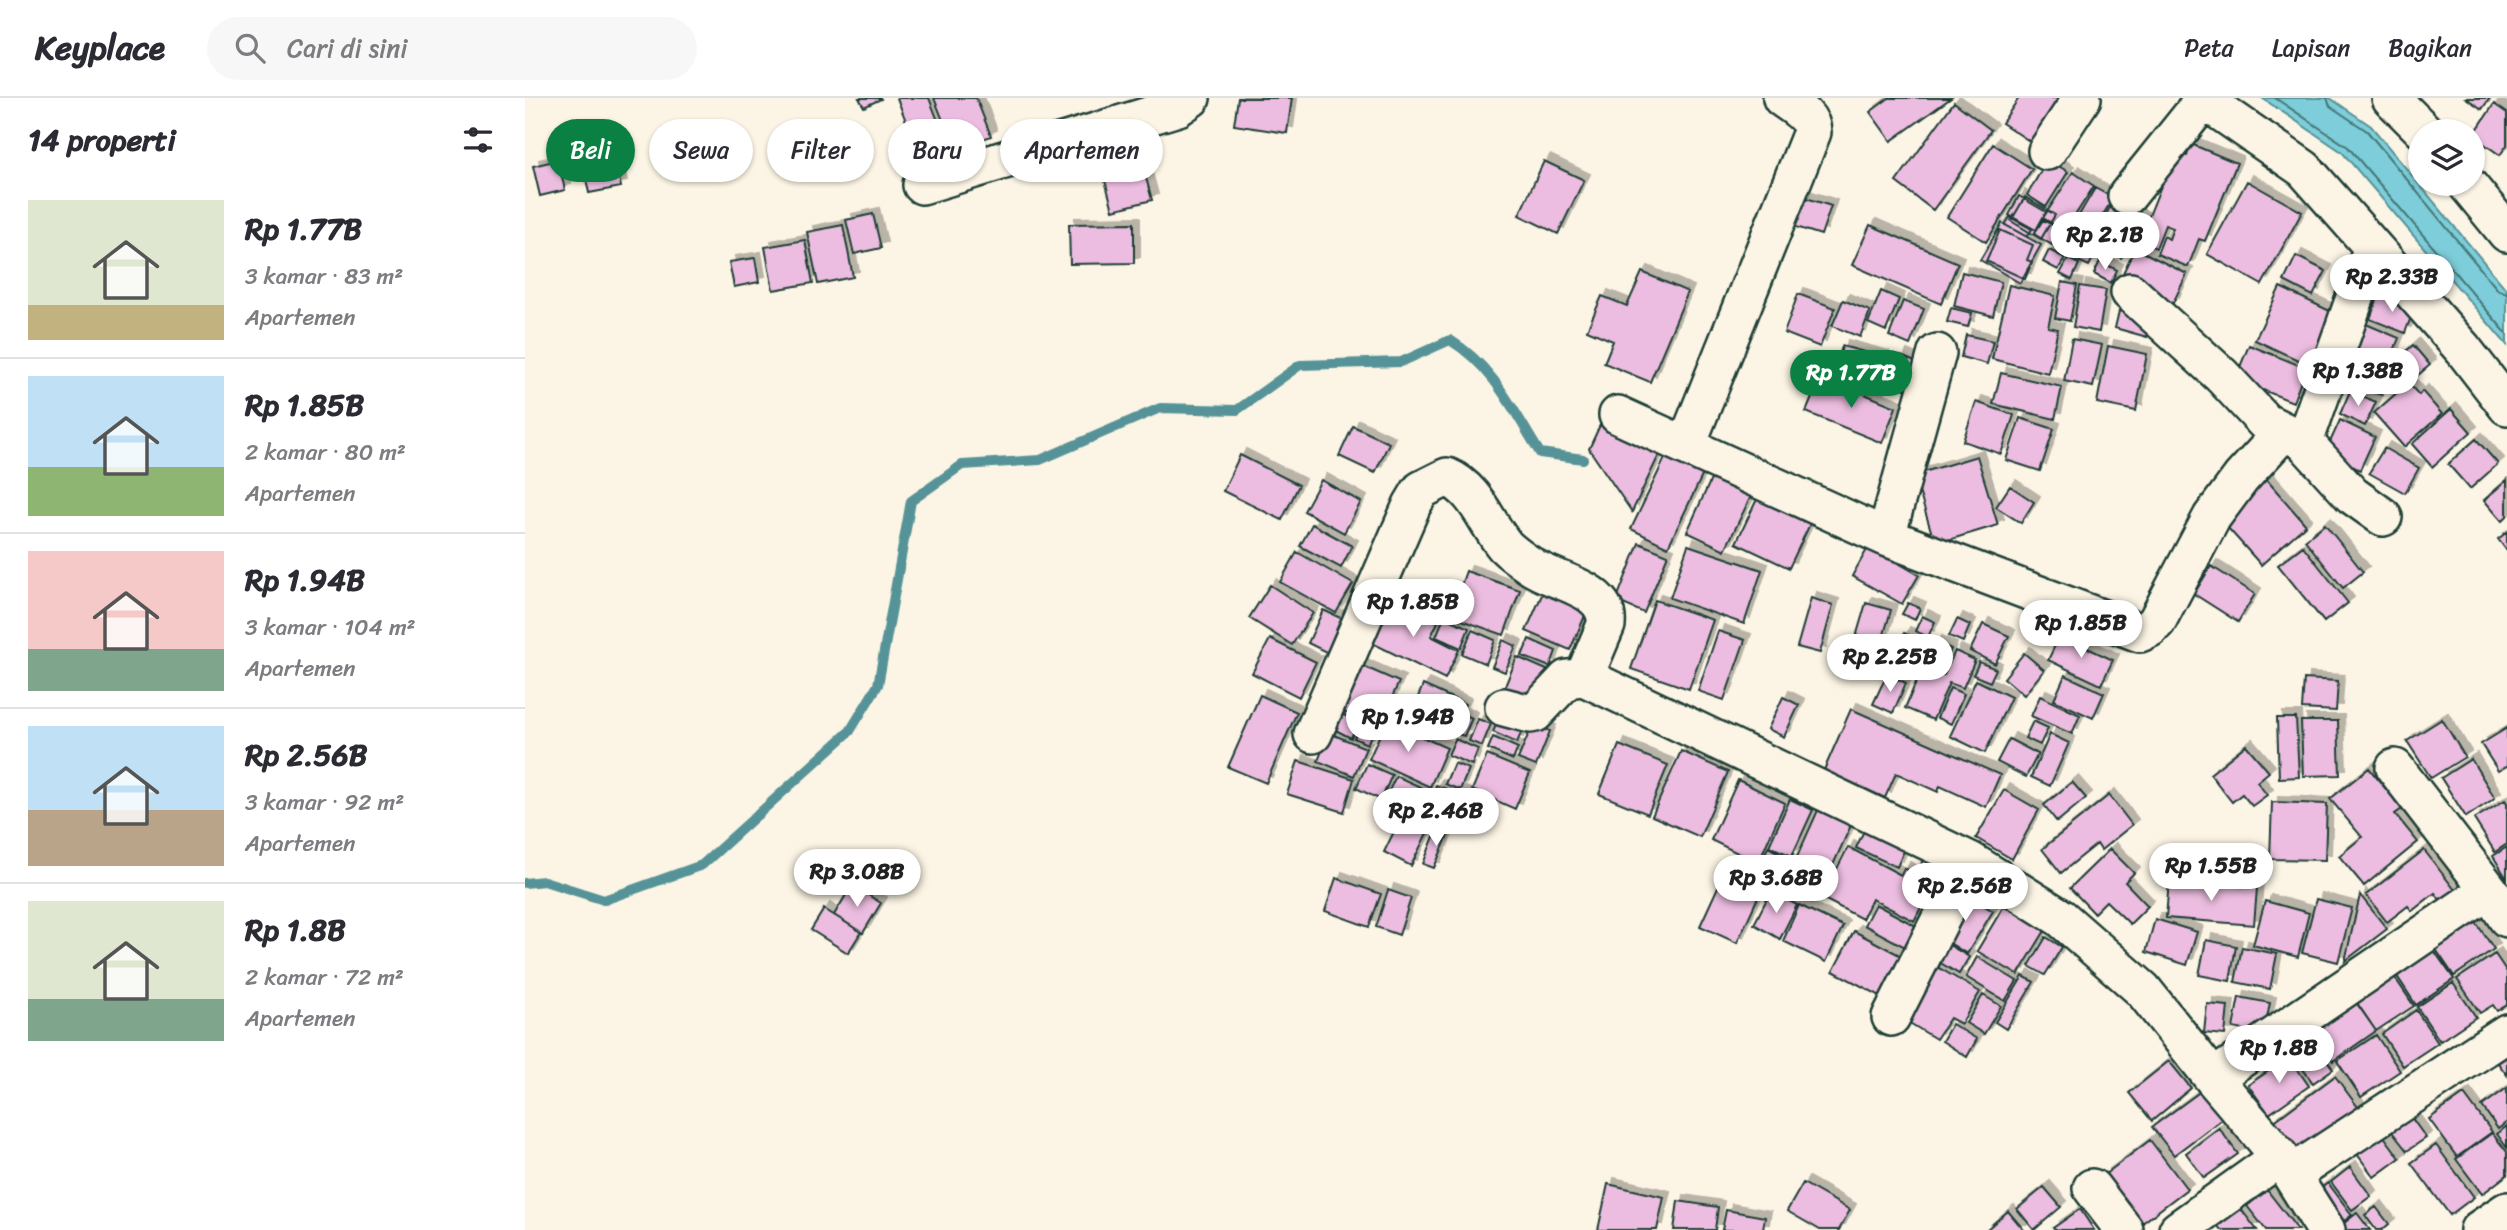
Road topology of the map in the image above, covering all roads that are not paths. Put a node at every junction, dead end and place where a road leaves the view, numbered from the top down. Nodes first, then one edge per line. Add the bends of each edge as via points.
1 (1191, 98) edge
2 (1782, 98) edge
3 (2082, 98) edge
4 (2392, 98) edge
5 (2203, 99) edge
6 (2412, 119) edge
7 (2047, 151) dead end
8 (922, 186) dead end
9 (2127, 196) dead end
10 (2477, 196) edge
11 (2507, 233) edge
12 (2373, 247) junction
13 (2130, 292) dead end
14 (1937, 353) dead end
15 (2507, 406) edge
16 (1618, 415) dead end
17 (2294, 437) junction
18 (1686, 446) junction
19 (2383, 517) dead end
20 (1886, 537) junction
21 (1584, 677) junction
22 (1504, 707) dead end
23 (1313, 734) dead end
24 (2395, 768) dead end
25 (1970, 860) junction
26 (2498, 904) edge
27 (1891, 1017) dead end
28 (2507, 1033) edge
29 (2213, 1078) junction
30 (2286, 1166) junction
31 (2092, 1188) dead end
32 (2507, 1211) edge
33 (2124, 1230) edge
34 (2178, 1230) edge
35 (2326, 1230) edge
36 (2479, 1230) edge

1 - 8 street via 1178,107
2 - 18 street via 1808,118 1812,132
3 - 7 street
4 - 6 street
5 - 9 street
5 - 12 street via 2304,169
10 - 11 street
12 - 15 street
12 - 17 street
13 - 17 street via 2223,376 2265,422
14 - 20 street
16 - 18 street
17 - 19 street via 2352,495
17 - 20 street via 2241,478 2211,517 2157,621 2140,633
18 - 20 street
21 - 22 street via 1567,679 1535,713
21 - 23 street via 1606,625 1604,610 1580,586 1534,568 1506,547 1467,490 1447,477 1421,490 1412,505
21 - 25 street
24 - 26 street
25 - 27 street
25 - 29 street via 2061,918 2143,990
26 - 29 street
28 - 30 street
29 - 30 street
30 - 34 street
30 - 35 street
31 - 33 street
32 - 36 street

